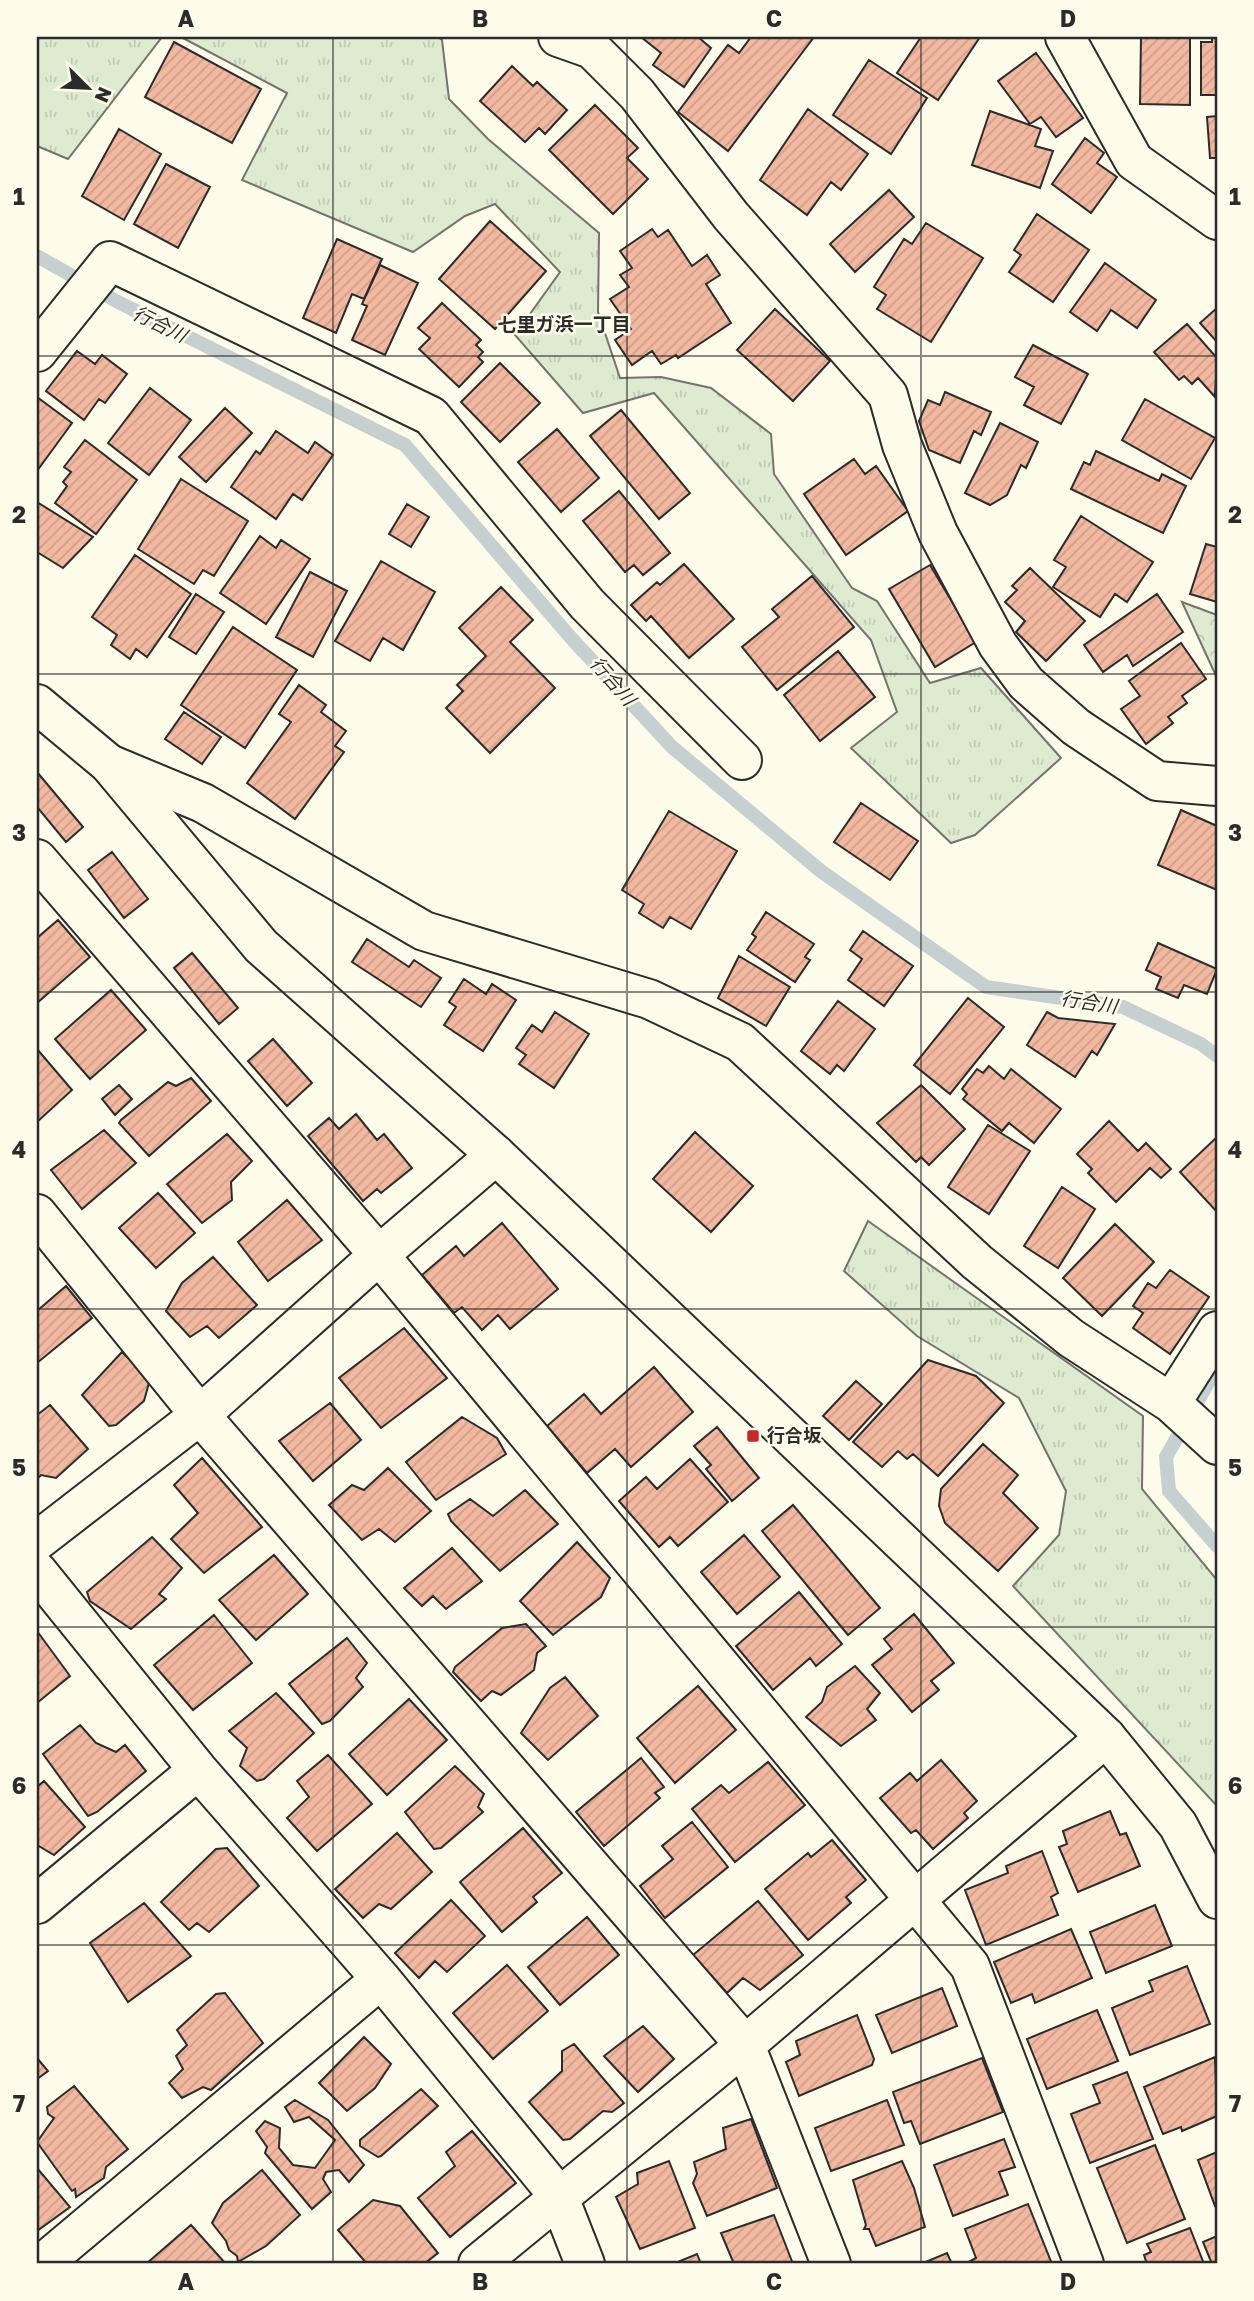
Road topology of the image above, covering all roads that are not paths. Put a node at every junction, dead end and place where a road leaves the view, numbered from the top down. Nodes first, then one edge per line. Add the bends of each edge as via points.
1 (558, 37) edge
2 (1065, 37) edge
3 (1217, 220) edge
4 (37, 352) edge
5 (37, 704) edge
6 (742, 760) dead end
7 (109, 764) junction
8 (1217, 786) edge
9 (37, 859) edge
10 (496, 1155) junction
11 (37, 1214) edge
12 (379, 1255) junction
13 (1217, 1331) edge
14 (1171, 1403) junction
15 (200, 1415) junction
16 (1217, 1445) edge
17 (37, 1541) edge
18 (37, 1572) edge
19 (1106, 1737) junction
20 (198, 1770) junction
21 (915, 1898) junction
22 (1217, 1899) edge
23 (37, 1904) edge
24 (381, 1979) junction
25 (745, 2045) junction
26 (558, 2196) junction
27 (42, 2264) edge
28 (478, 2264) edge
29 (585, 2264) edge
30 (831, 2264) edge
31 (1084, 2264) edge

1 - 8 street via 592,49 637,94 731,216 888,395 902,445 938,533 998,645 1026,682 1127,764 1157,780
2 - 3 street via 1134,160
4 - 6 street via 110,261 431,416 587,604
5 - 7 street
7 - 10 street via 261,946
7 - 14 street via 203,803 424,931 649,999 740,1042 977,1262 1071,1338
9 - 12 street
10 - 12 street
10 - 19 street
11 - 15 street
12 - 15 street
12 - 21 street
13 - 14 street
14 - 16 street
15 - 17 street
15 - 25 street
18 - 20 street
19 - 21 street
19 - 22 street via 1178,1825
20 - 23 street
20 - 24 street
21 - 25 street
21 - 31 street via 970,1966
24 - 26 street
24 - 27 street
25 - 26 street
25 - 30 street
26 - 28 street
26 - 29 street

